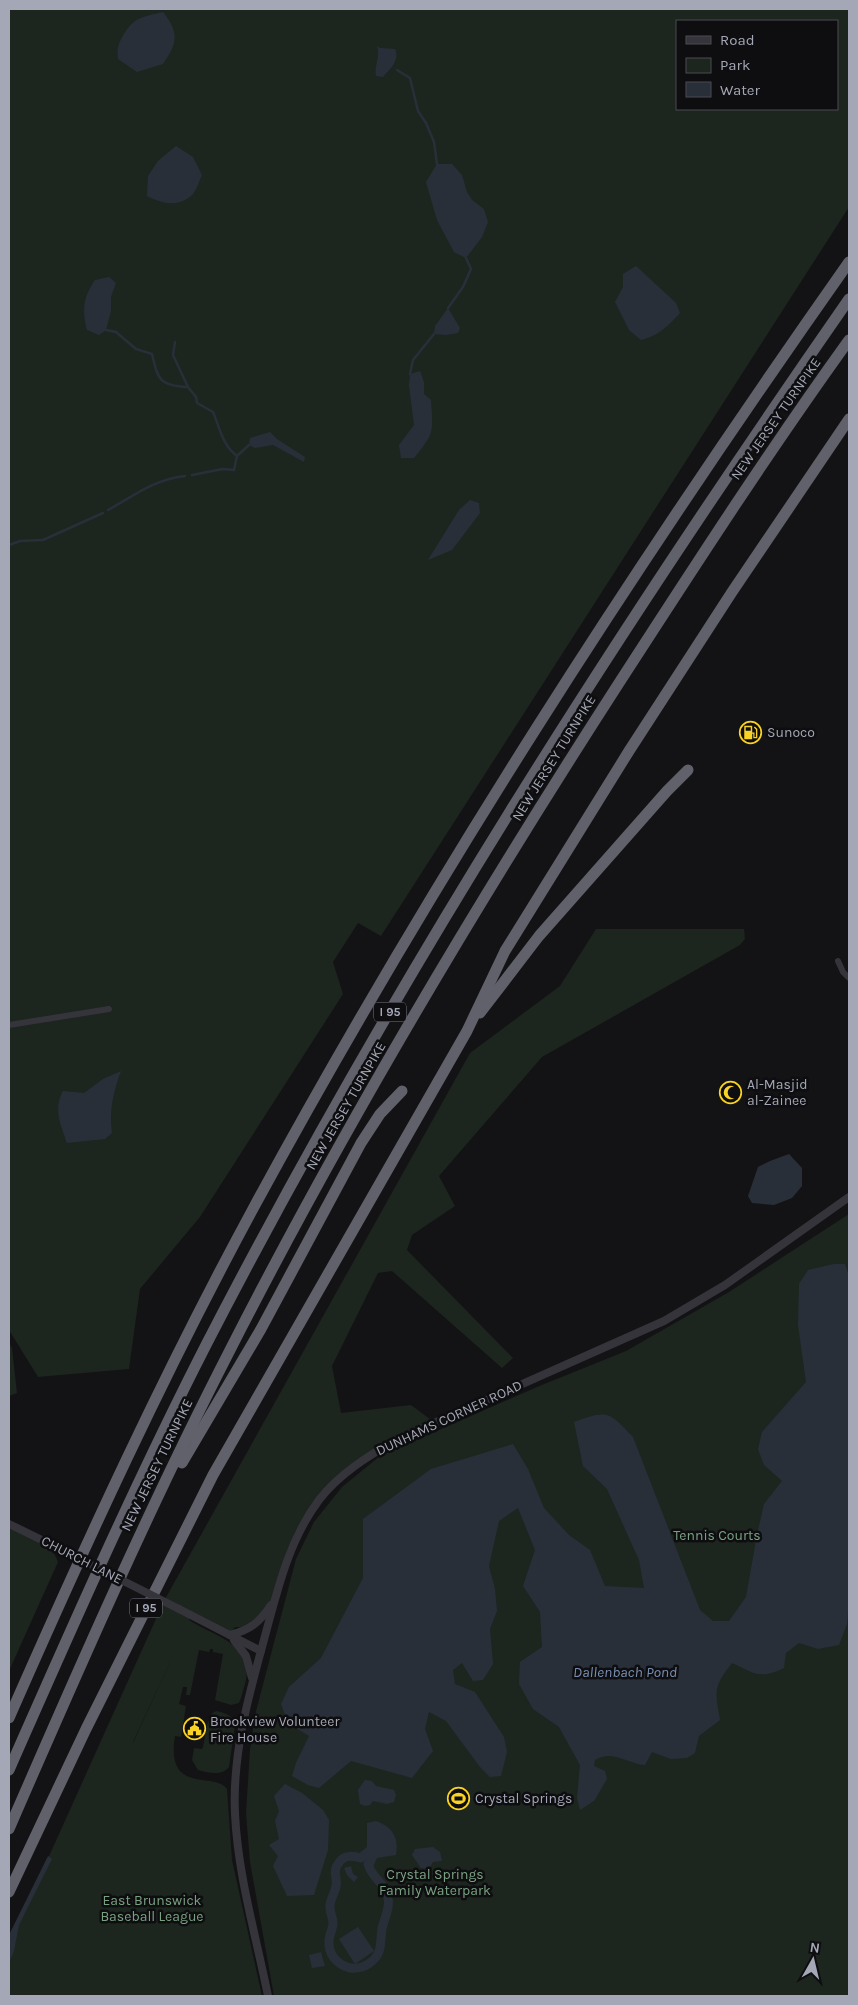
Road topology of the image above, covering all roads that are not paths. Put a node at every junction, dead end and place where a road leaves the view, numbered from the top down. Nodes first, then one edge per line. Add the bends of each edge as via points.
1 (849, 262) edge
2 (849, 299) edge
3 (849, 340) edge
4 (849, 419) edge
5 (688, 770) dead end
6 (838, 961) dead end
7 (849, 978) edge
8 (109, 1008) dead end
9 (9, 1025) edge
10 (467, 1031) junction
11 (402, 1091) dead end
12 (849, 1197) edge
13 (9, 1524) edge
14 (139, 1536) junction
15 (276, 1596) junction
16 (230, 1635) junction
17 (261, 1651) junction
18 (252, 1682) junction
19 (9, 1718) edge
20 (9, 1770) edge
21 (9, 1829) edge
22 (9, 1892) edge
23 (268, 1996) edge

1 - 19 highway, NEW JERSEY TURNPIKE / I 95 via 660,538 479,820 377,991 256,1204 184,1341 103,1506
2 - 20 highway, NEW JERSEY TURNPIKE / I 95 via 735,464 572,712 447,914 358,1068 264,1234 160,1437
3 - 14 highway, NEW JERSEY TURNPIKE / I 95 via 696,563 467,927 292,1232
4 - 10 highway, I 95 via 732,592 558,864 505,951
5 - 10 highway via 539,936
6 - 7 street
8 - 9 street
10 - 22 highway, I 95 via 213,1475
11 - 14 highway via 365,1136 248,1351
12 - 15 street, DUNHAMS CORNER ROAD via 725,1285 664,1321 436,1421 375,1452 335,1483 307,1517 289,1555
13 - 16 street, CHURCH LANE, bridge
14 - 21 highway, NEW JERSEY TURNPIKE / I 95
15 - 16 street via 260,1621
15 - 17 street, DUNHAMS CORNER ROAD
16 - 17 street, CHURCH LANE
16 - 18 street via 246,1656
17 - 18 street, DUNHAMS CORNER ROAD
18 - 23 street, DUNHAMS CORNER ROAD via 238,1759 235,1812 240,1859

